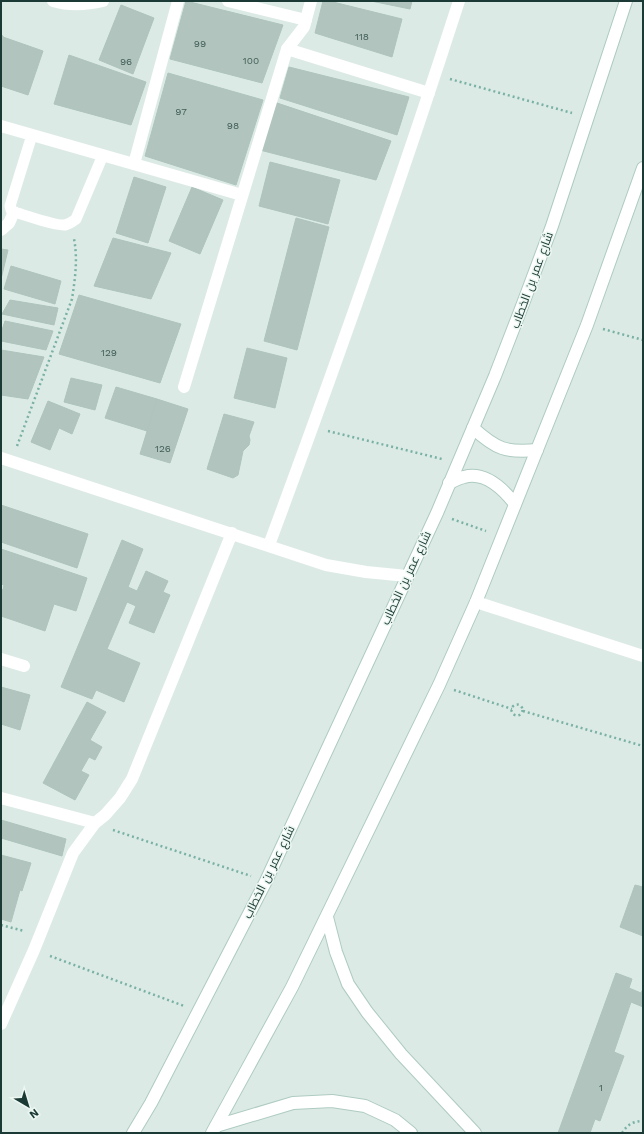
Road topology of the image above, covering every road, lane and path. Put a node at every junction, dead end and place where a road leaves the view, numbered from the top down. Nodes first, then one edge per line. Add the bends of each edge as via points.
1 (53, 1) edge
2 (103, 1) edge
3 (178, 1) edge
4 (228, 1) edge
5 (311, 1) edge
6 (459, 1) edge
7 (626, 1) edge
8 (306, 20) junction
9 (287, 49) junction
10 (435, 75) junction
11 (429, 93) junction
12 (588, 118) junction
13 (1, 126) edge
14 (32, 135) junction
15 (103, 155) junction
16 (134, 164) junction
17 (643, 168) edge
18 (242, 195) junction
19 (14, 212) junction
20 (70, 223) junction
21 (1, 230) edge
22 (587, 325) junction
23 (643, 340) edge
24 (184, 387) dead end
25 (313, 427) junction
26 (473, 428) junction
27 (537, 450) junction
28 (6, 460) edge
29 (458, 463) junction
30 (449, 483) junction
31 (515, 504) junction
32 (437, 513) junction
33 (232, 533) junction
34 (502, 537) junction
35 (269, 545) junction
36 (407, 576) junction
37 (476, 602) junction
38 (643, 656) edge
39 (1, 659) edge
40 (24, 666) dead end
41 (439, 685) junction
42 (512, 709) junction
43 (523, 711) junction
44 (643, 746) edge
45 (1, 798) edge
46 (95, 823) junction
47 (266, 881) junction
48 (327, 917) junction
49 (1, 925) edge
50 (39, 936) junction
51 (34, 950) junction
52 (197, 1012) junction
53 (1, 1024) edge
54 (643, 1121) edge
55 (214, 1129) edge
56 (133, 1133) edge
57 (410, 1133) edge
58 (475, 1133) edge
59 (622, 1133) edge

1 - 2 street via 78,5
3 - 16 street
4 - 8 street
5 - 8 street
6 - 10 street
7 - 12 street, شارع عمر بن الخطاب
8 - 9 street
9 - 11 street
9 - 18 street
10 - 11 street
10 - 12 path
11 - 25 street
12 - 26 street, شارع عمر بن الخطاب via 552,226
13 - 14 street
14 - 15 street
14 - 19 lane via 11,202
15 - 16 street
15 - 20 lane via 76,219
16 - 18 street
17 - 22 street
18 - 24 street
19 - 20 lane via 56,224
19 - 21 street
20 - 28 path via 76,261 72,299
22 - 23 path
22 - 27 street
25 - 29 path
25 - 35 street
26 - 27 street via 487,441 506,450
26 - 29 street, شارع عمر بن الخطاب
27 - 31 street
28 - 33 street
29 - 30 street, شارع عمر بن الخطاب
30 - 31 street via 465,476 483,478 500,487
30 - 32 street, شارع عمر بن الخطاب
31 - 34 street
32 - 34 path
32 - 36 street, شارع عمر بن الخطاب
33 - 35 street
33 - 46 street via 132,779 120,798
34 - 37 street
35 - 36 street via 326,565
36 - 47 street, شارع عمر بن الخطاب
37 - 38 street
37 - 41 street
39 - 40 street
41 - 42 path
41 - 48 street
42 - 43 path via 516,715 522,714
42 - 43 path via 514,705 519,704
43 - 44 path
45 - 46 street
46 - 47 path
46 - 50 street via 73,853
47 - 52 street, شارع عمر بن الخطاب
48 - 55 street via 292,987
48 - 58 street via 348,984 367,1012 406,1059
49 - 50 path
50 - 51 street
51 - 52 path
51 - 53 street
52 - 56 street, شارع عمر بن الخطاب
54 - 59 path via 636,1121 627,1126
55 - 57 street via 293,1103 332,1101 365,1106 395,1120

